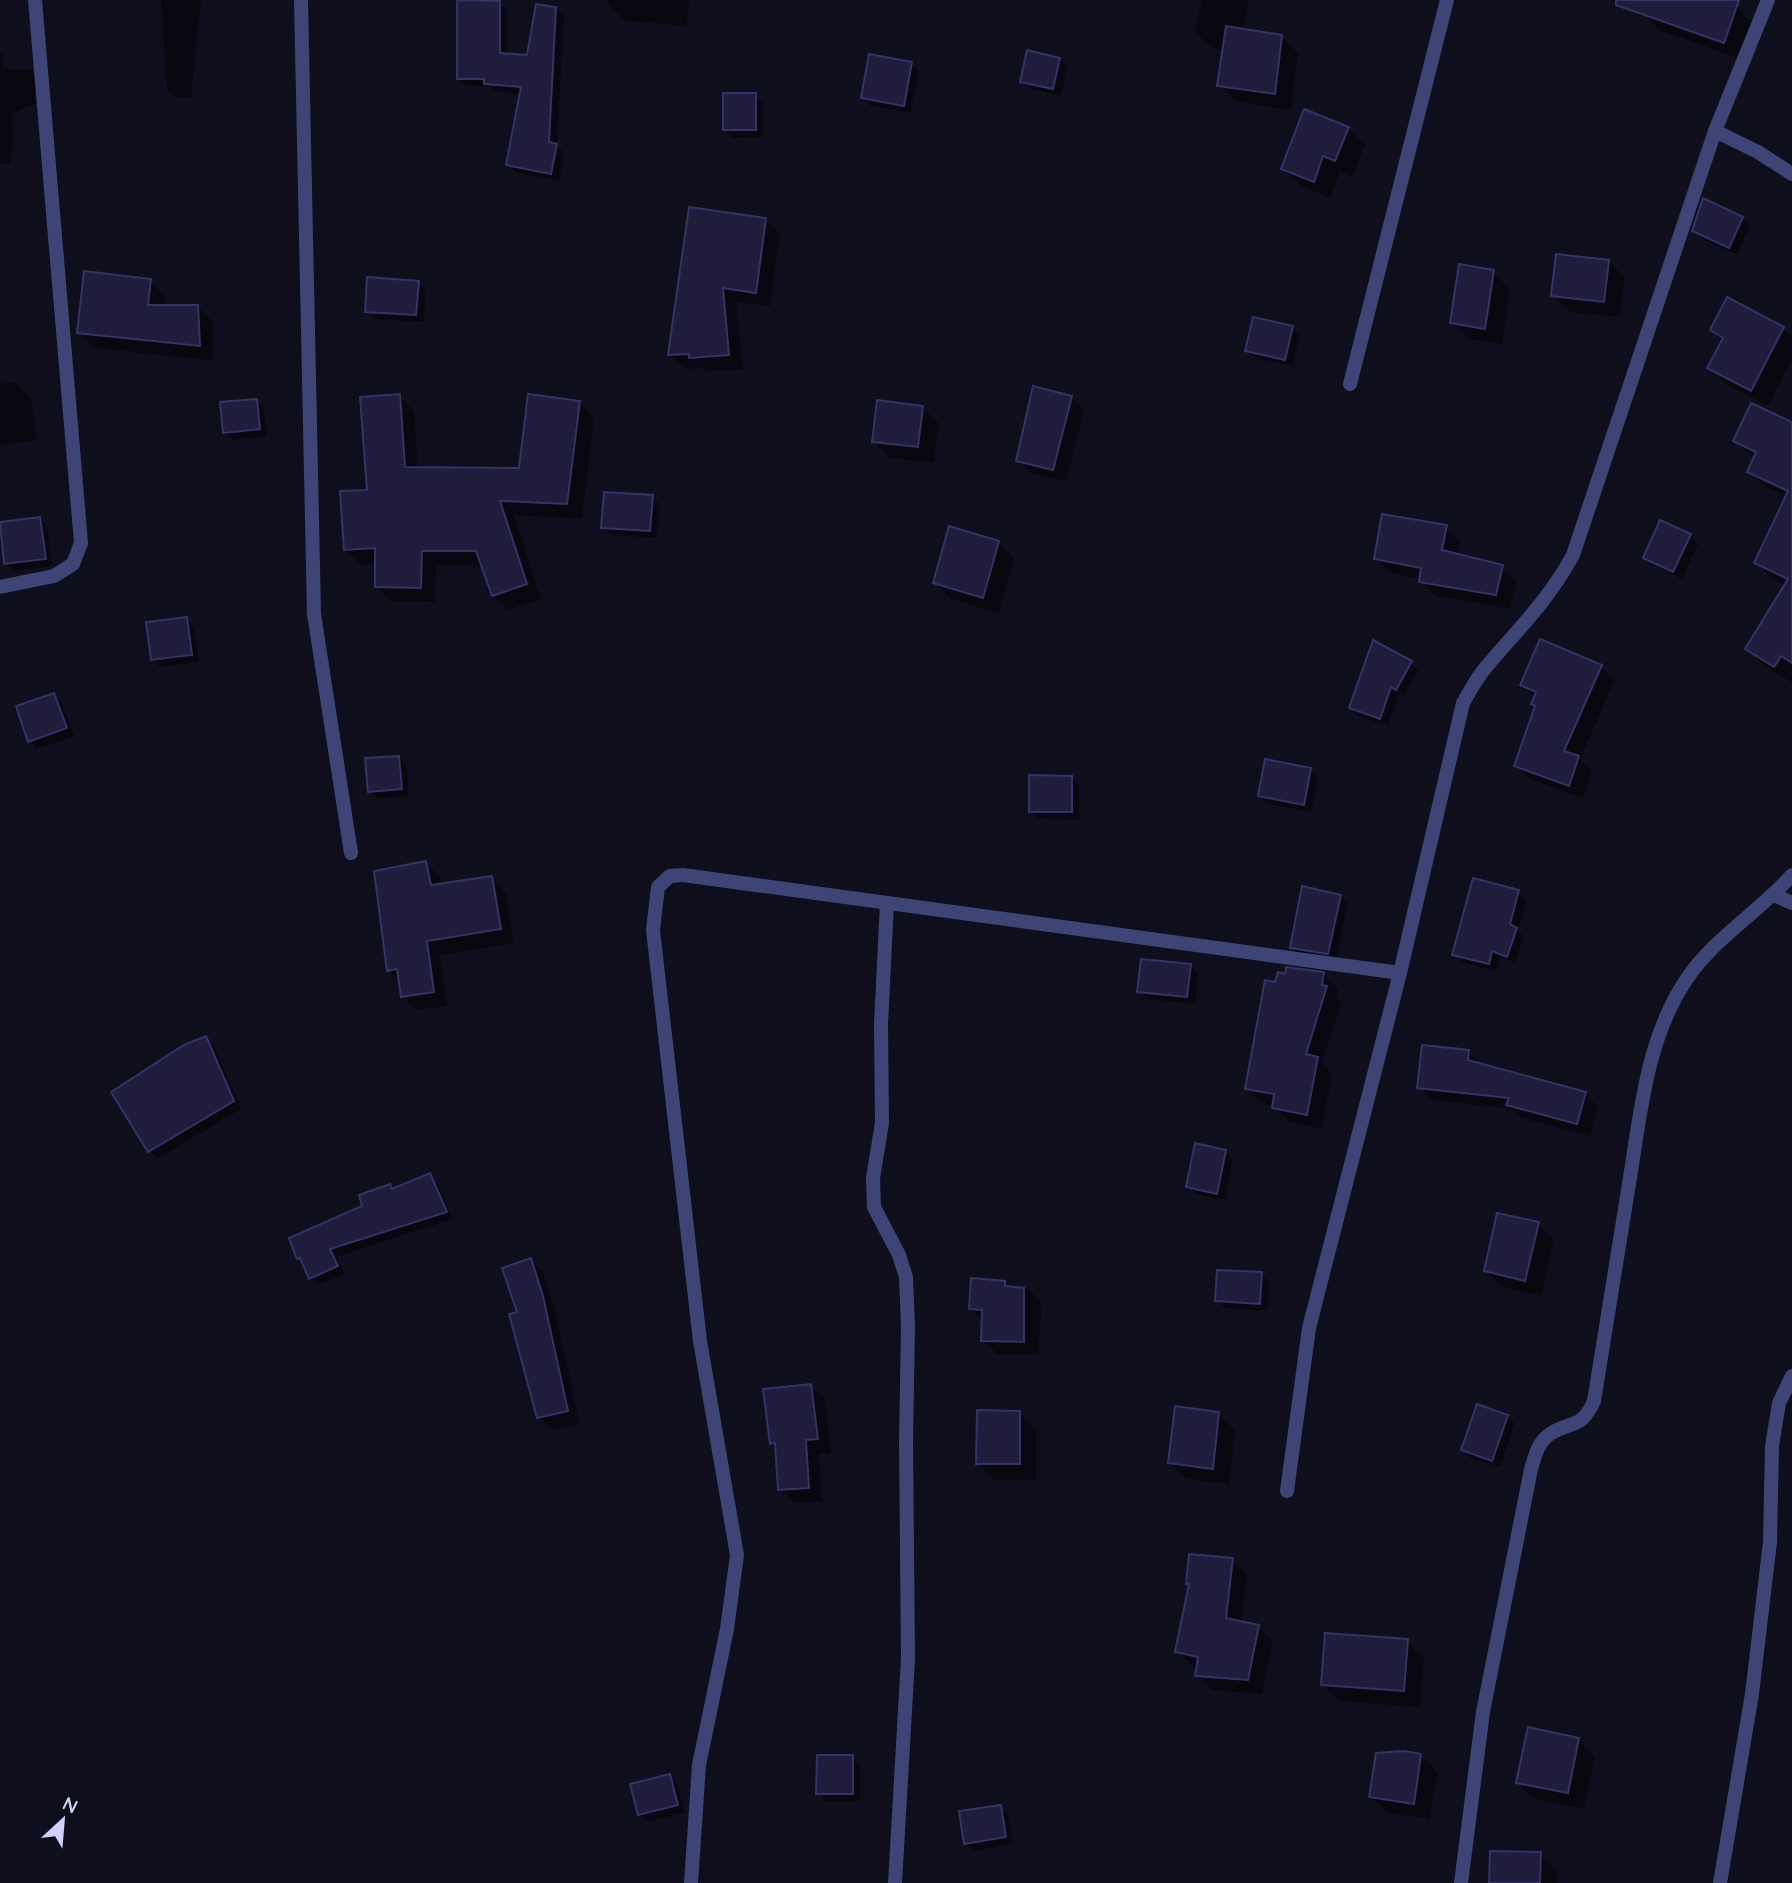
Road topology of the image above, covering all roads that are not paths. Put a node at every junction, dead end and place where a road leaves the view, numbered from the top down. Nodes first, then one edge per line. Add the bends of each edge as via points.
1 (35, 0) edge
2 (301, 0) edge
3 (1447, 0) edge
4 (1768, 0) edge
5 (1714, 131) junction
6 (1792, 174) edge
7 (1350, 384) dead end
8 (0, 587) edge
9 (351, 853) dead end
10 (1792, 876) edge
11 (1774, 895) junction
12 (887, 903) junction
13 (1792, 903) edge
14 (1400, 973) junction
15 (1792, 1376) edge
16 (1287, 1491) dead end
17 (691, 1883) edge
18 (895, 1883) edge
19 (1461, 1883) edge
20 (1720, 1883) edge

1 - 8 street via 81,543 73,564 54,576
2 - 9 street via 314,614
3 - 7 street
4 - 5 street
5 - 6 street
5 - 14 street via 1573,555 1557,584 1485,668 1463,703
10 - 11 street
11 - 13 street
11 - 19 street via 1716,946 1686,980 1657,1039 1642,1103 1594,1401 1588,1415 1550,1434 1537,1448 1531,1469 1483,1712
12 - 14 street
12 - 17 street via 683,875 670,876 659,887 653,930 700,1341 737,1555 699,1765
12 - 18 street via 882,1123 873,1178 874,1207 903,1266 908,1327 908,1658
14 - 16 street via 1309,1328
15 - 20 street via 1779,1403 1772,1446 1770,1542 1754,1680

